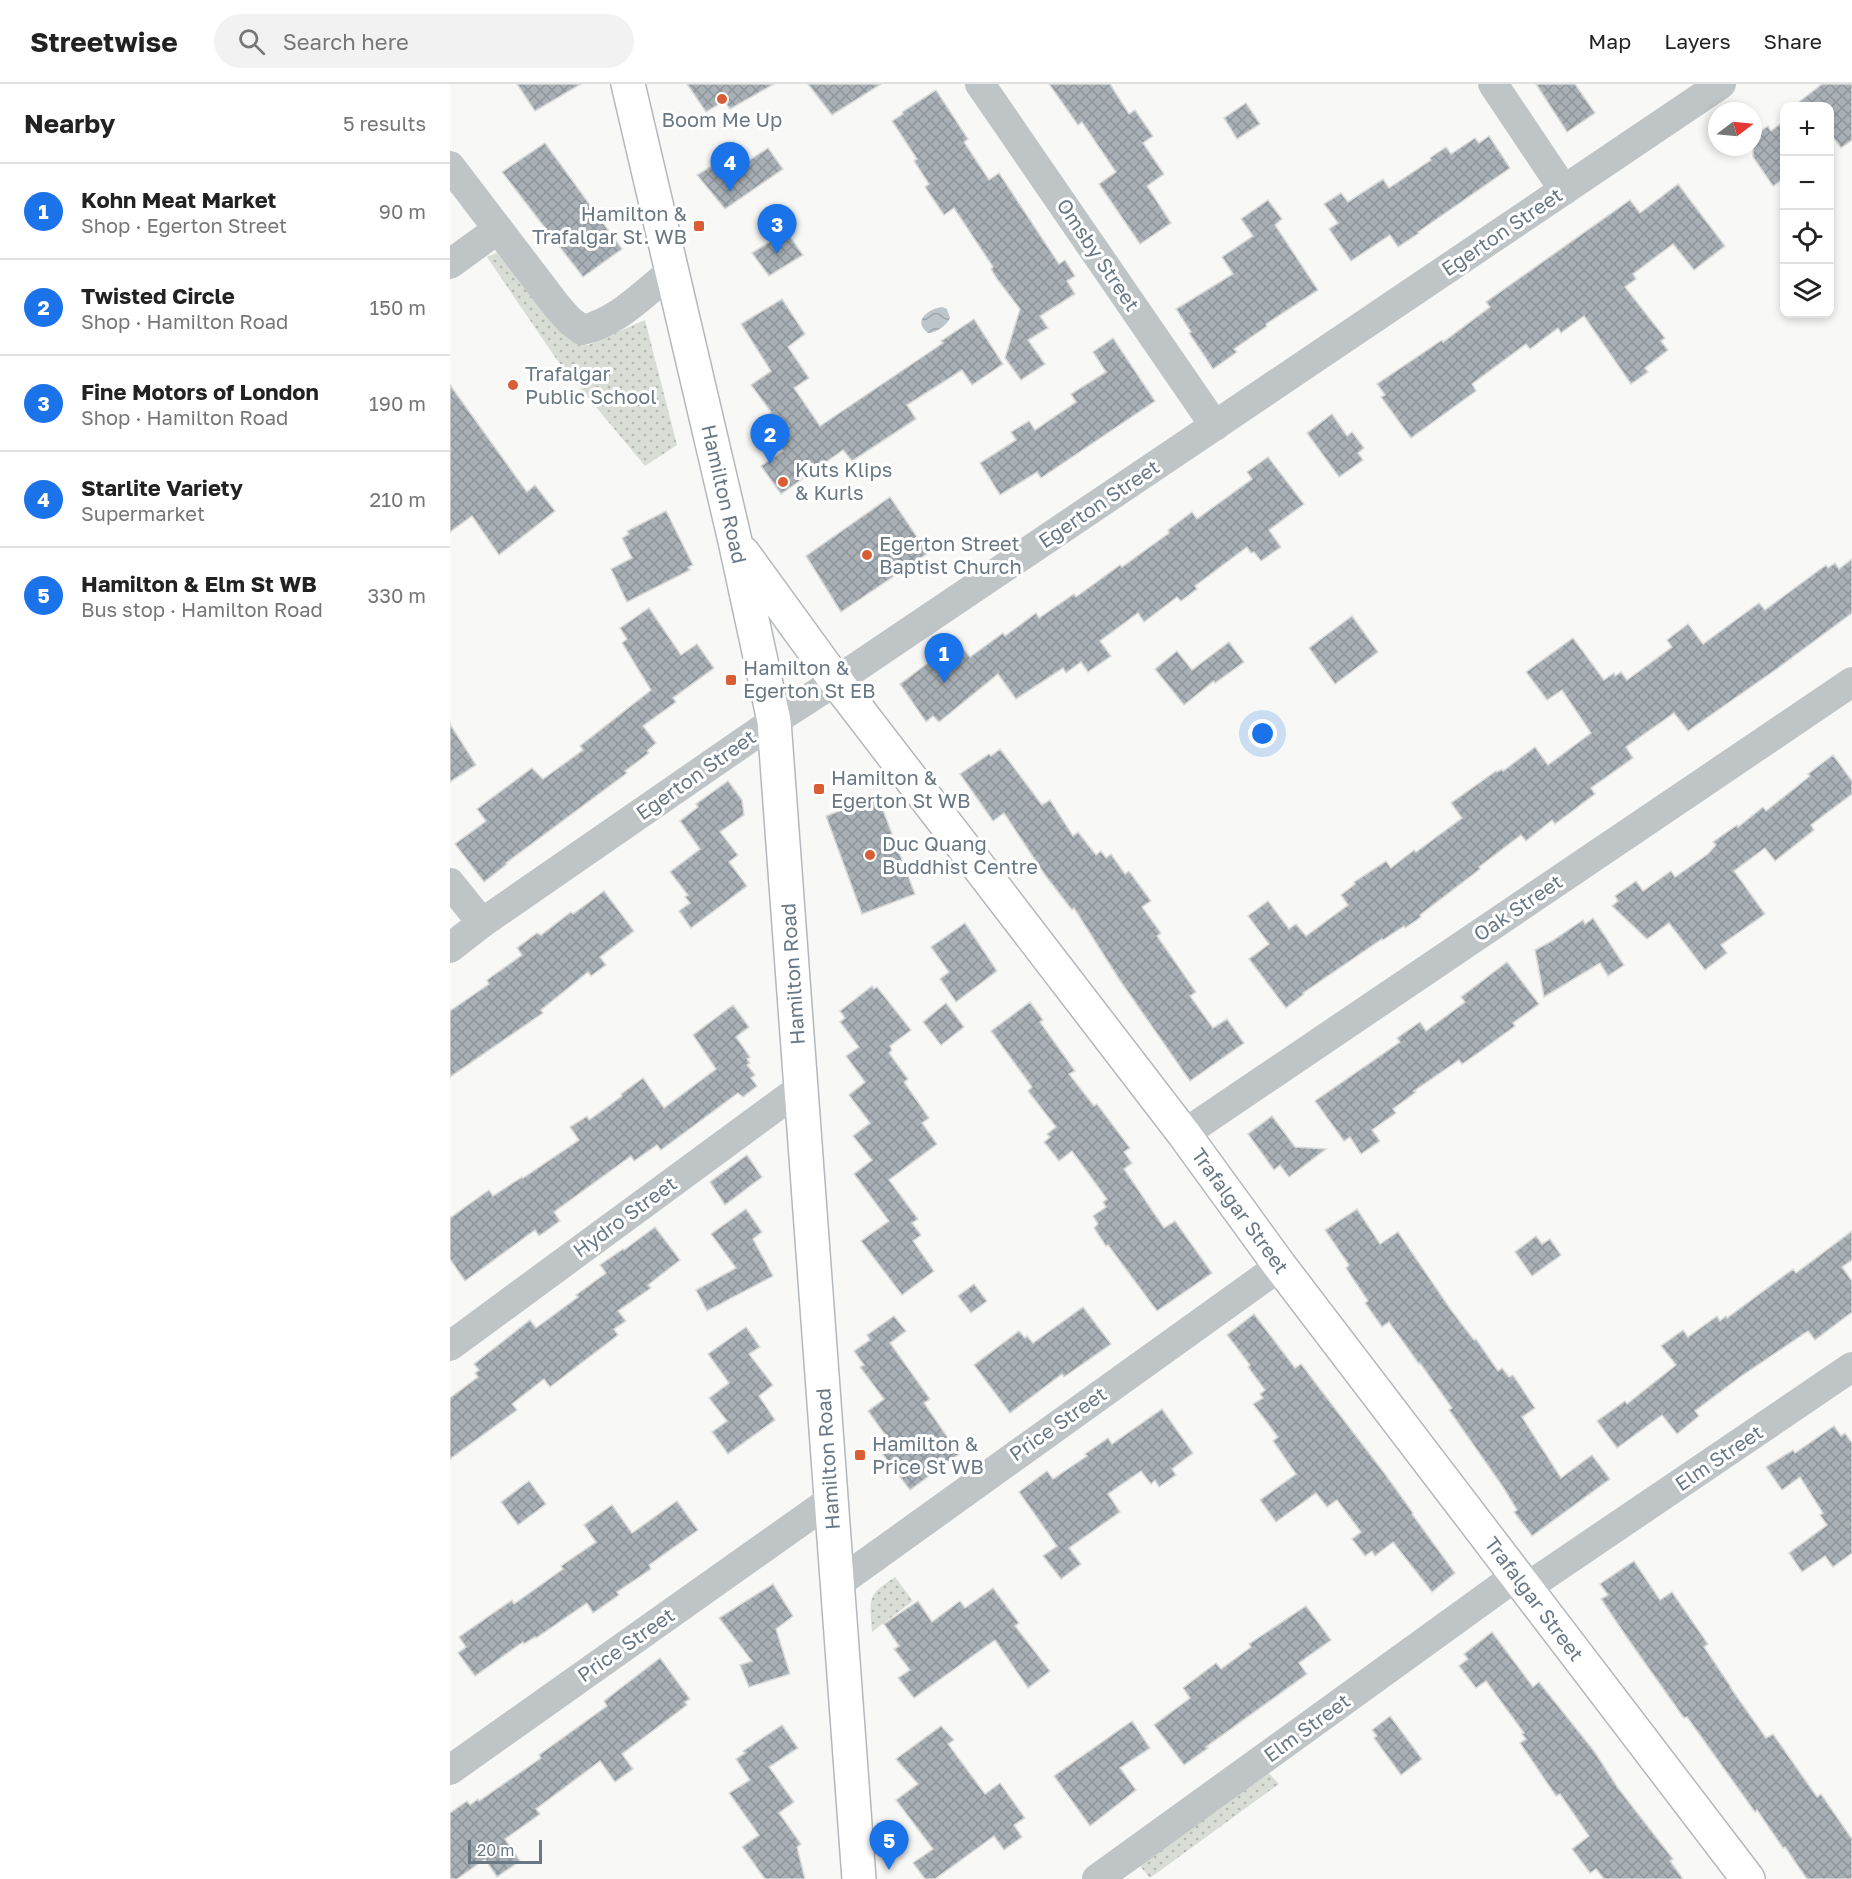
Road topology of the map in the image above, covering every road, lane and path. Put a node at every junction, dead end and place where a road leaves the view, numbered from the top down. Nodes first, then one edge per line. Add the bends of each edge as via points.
1 (628, 84) edge
2 (980, 84) edge
3 (1493, 84) edge
4 (1721, 84) edge
5 (450, 166) edge
6 (1564, 190) junction
7 (498, 229) junction
8 (450, 264) edge
9 (671, 272) junction
10 (1215, 426) junction
11 (735, 542) junction
12 (836, 681) junction
13 (1852, 682) edge
14 (774, 721) junction
15 (450, 883) edge
16 (482, 923) junction
17 (450, 948) edge
18 (801, 1088) junction
19 (1184, 1134) junction
20 (1280, 1266) junction
21 (450, 1346) edge
22 (1852, 1368) edge
23 (831, 1500) junction
24 (1521, 1582) junction
25 (837, 1584) junction
26 (450, 1770) edge
27 (859, 1879) edge
28 (1097, 1879) edge
29 (1748, 1879) edge

1 - 9 main road, Hamilton Road
2 - 10 street, Omsby Street
3 - 6 street
4 - 6 street, Egerton Street
5 - 7 street
6 - 10 street, Egerton Street
7 - 8 street
7 - 9 street via 569,320 582,330 612,319
9 - 11 main road, Hamilton Road
10 - 12 street, Egerton Street
11 - 12 main road, Trafalgar Street
11 - 14 main road, Hamilton Road
12 - 14 street, Egerton Street
12 - 19 main road, Trafalgar Street
13 - 19 street, Oak Street
14 - 16 street, Egerton Street
14 - 18 main road, Hamilton Road
15 - 16 street
16 - 17 street, Egerton Street
18 - 21 street, Hydro Street
18 - 23 main road, Hamilton Road
19 - 20 main road, Trafalgar Street
20 - 24 main road, Trafalgar Street
20 - 25 street, Price Street
22 - 24 street, Elm Street
23 - 25 main road, Hamilton Road
23 - 26 street, Price Street
24 - 28 street, Elm Street
24 - 29 main road, Trafalgar Street
25 - 27 main road, Hamilton Road

